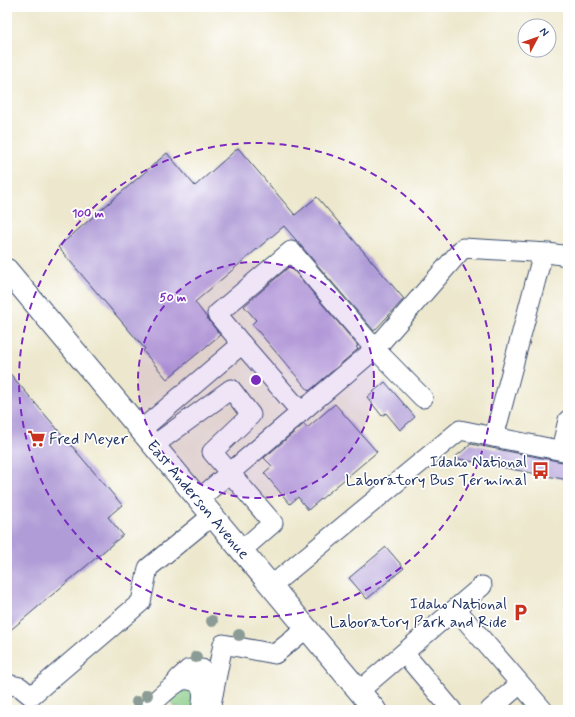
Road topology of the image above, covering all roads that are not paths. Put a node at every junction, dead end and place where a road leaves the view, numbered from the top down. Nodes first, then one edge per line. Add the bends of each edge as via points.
1 (543, 253) junction
2 (568, 256) edge
3 (7, 270) edge
4 (242, 344) junction
5 (375, 349) junction
6 (423, 398) dead end
7 (301, 412) junction
8 (568, 420) edge
9 (494, 437) junction
10 (148, 438) junction
11 (565, 451) edge
12 (230, 472) junction
13 (199, 499) junction
14 (213, 515) junction
15 (242, 550) junction
16 (271, 586) junction
17 (482, 586) dead end
18 (456, 609) junction
19 (307, 628) junction
20 (404, 653) junction
21 (7, 684) edge
22 (520, 684) junction
23 (359, 691) junction
24 (164, 694) junction
25 (212, 701) edge
26 (532, 706) edge
27 (145, 710) edge
28 (201, 710) edge
29 (375, 710) edge
30 (452, 710) edge
31 (490, 710) edge

1 - 2 lane
1 - 5 lane via 463,248
1 - 9 lane
3 - 10 main road, East Anderson Avenue
4 - 5 lane via 217,314 291,251
4 - 7 lane
4 - 10 lane
5 - 6 lane
5 - 7 lane
7 - 12 lane
8 - 11 lane
9 - 11 lane
9 - 16 lane via 460,430
10 - 12 lane via 231,389 251,415 212,452
10 - 13 main road, East Anderson Avenue
12 - 13 lane
12 - 15 lane via 273,523
13 - 14 main road, East Anderson Avenue
14 - 15 main road, East Anderson Avenue
14 - 21 lane via 148,568 141,602 31,696 20,687
15 - 16 main road, East Anderson Avenue
16 - 19 main road, East Anderson Avenue
17 - 18 lane
18 - 20 lane
18 - 22 lane
19 - 23 main road, East Anderson Avenue
19 - 25 lane via 275,654 223,644
20 - 23 lane
20 - 30 lane
22 - 26 lane
22 - 31 lane
23 - 29 main road, East Anderson Avenue
24 - 25 lane via 182,674 196,668 202,669 211,678
24 - 27 lane
24 - 28 lane via 184,679 194,680 203,690

